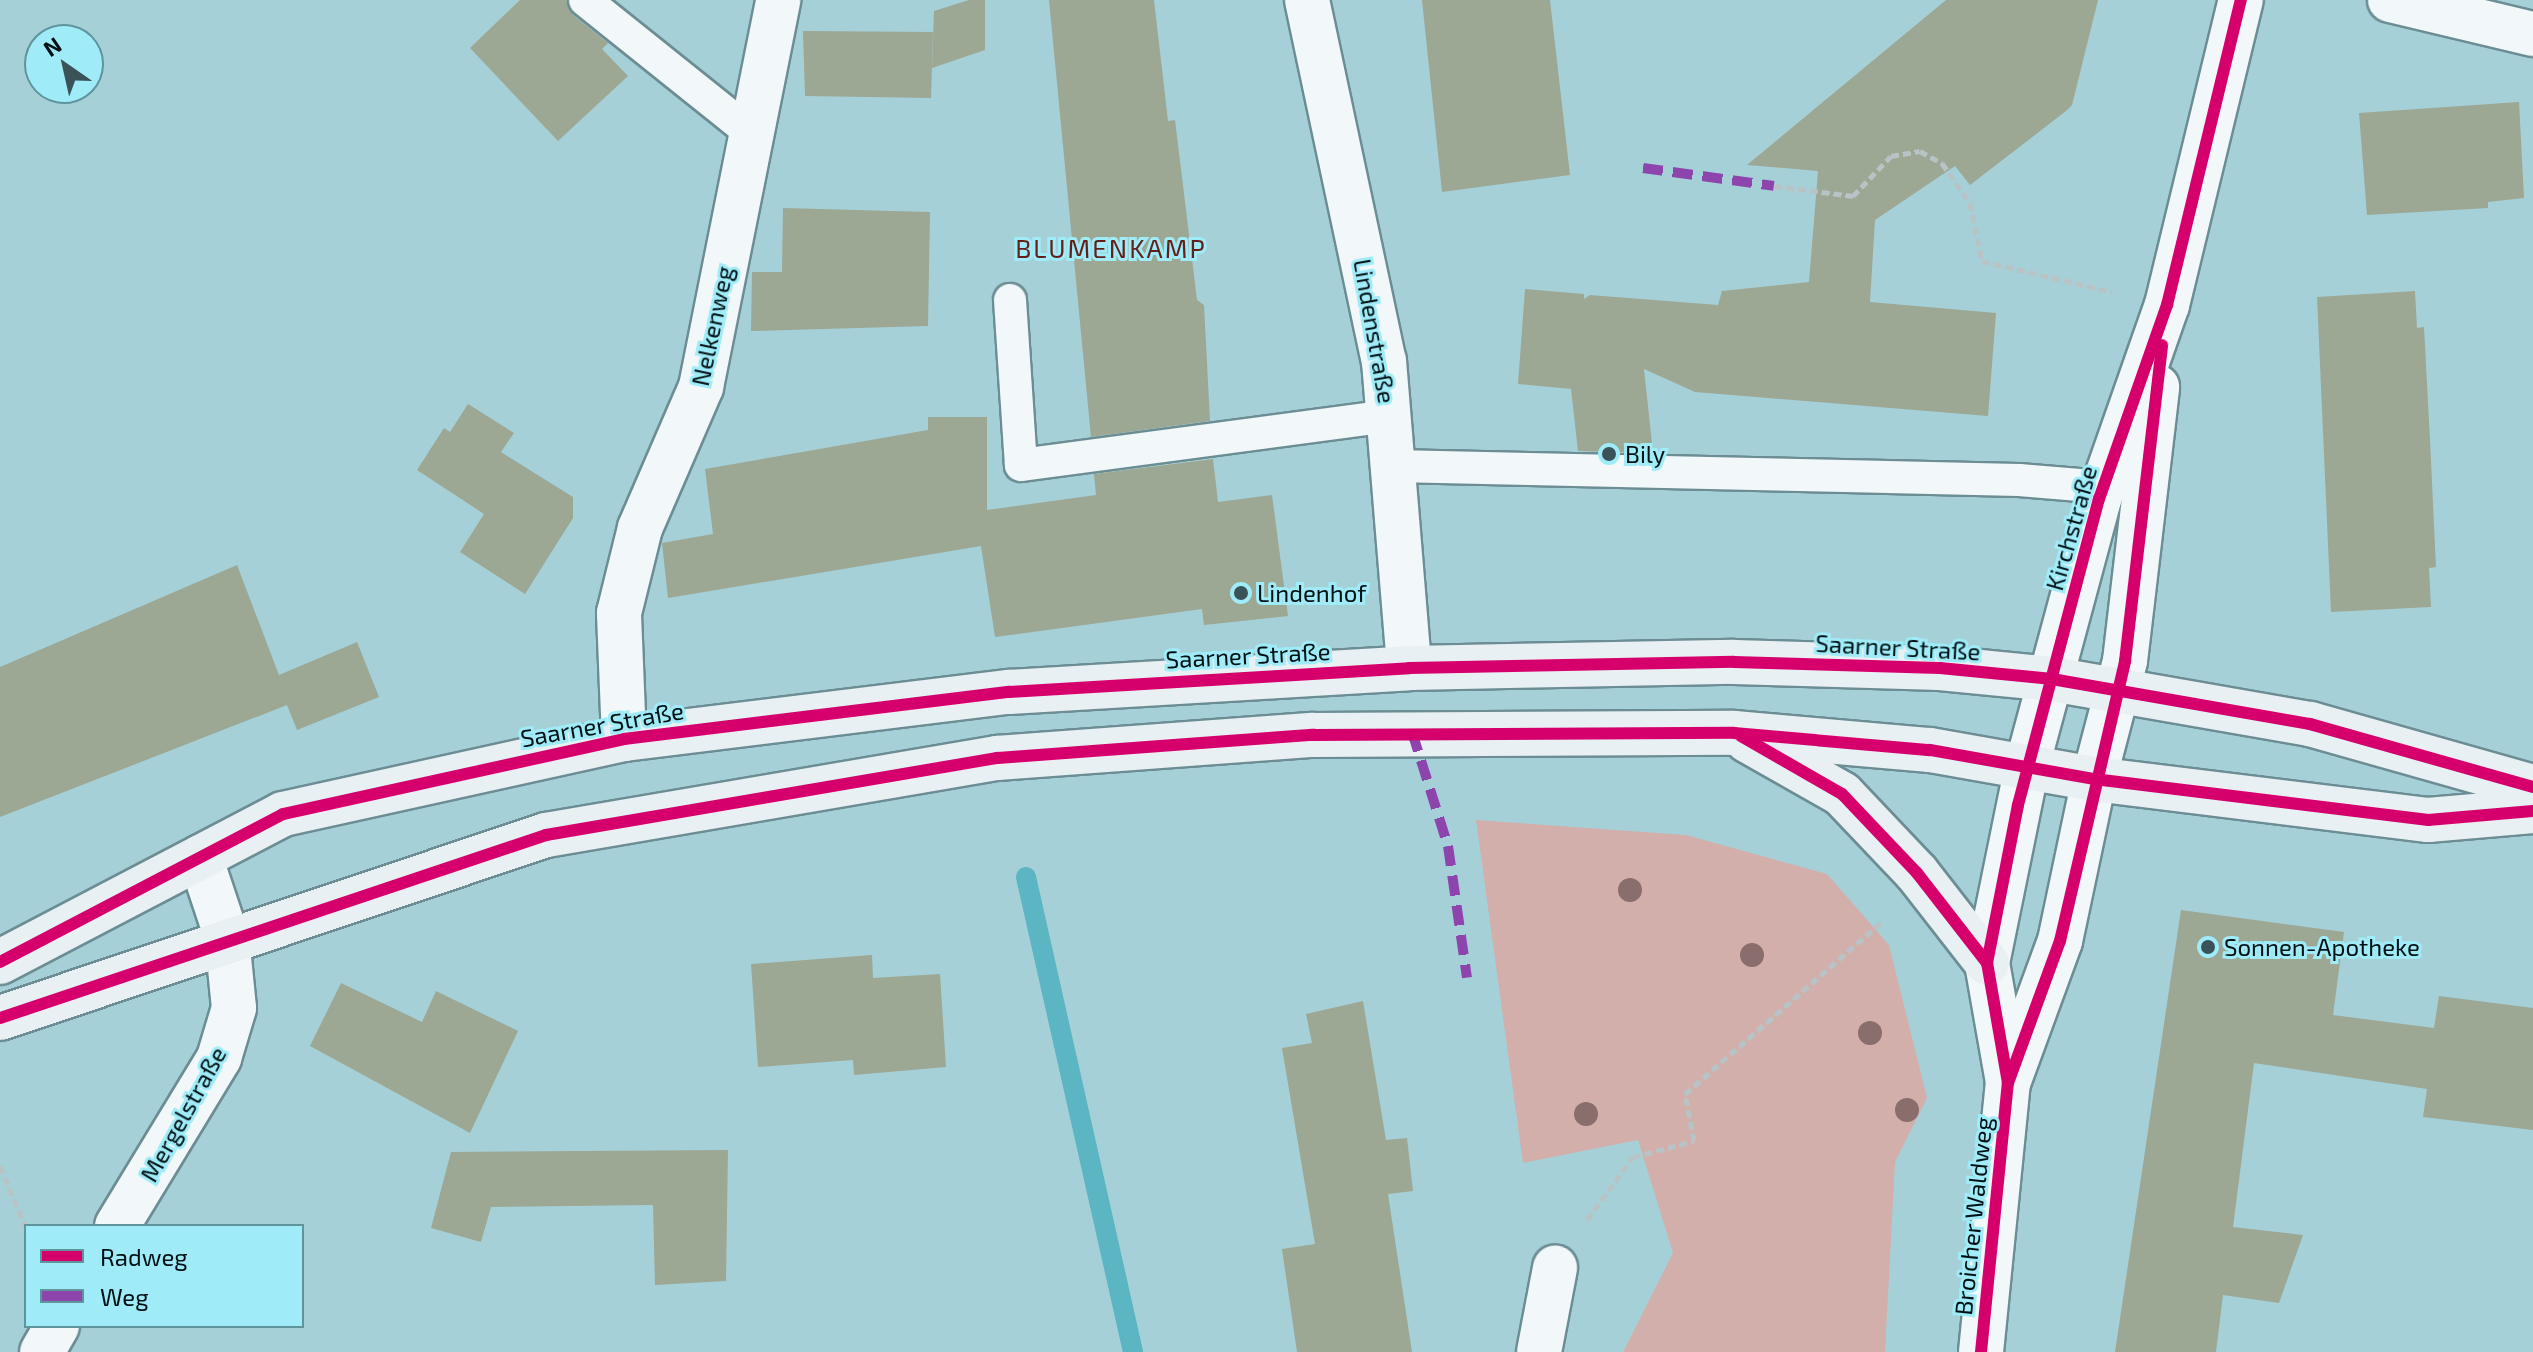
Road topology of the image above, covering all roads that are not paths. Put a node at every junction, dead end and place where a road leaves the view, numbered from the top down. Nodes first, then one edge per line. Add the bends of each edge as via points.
1 (585, 0) edge
2 (778, 0) edge
3 (1307, 0) edge
4 (2241, 0) edge
5 (2390, 0) edge
6 (2533, 34) edge
7 (752, 134) junction
8 (1010, 300) dead end
9 (2167, 305) junction
10 (1389, 416) junction
11 (1394, 466) junction
12 (2104, 487) junction
13 (1409, 668) junction
14 (2052, 679) junction
15 (2118, 691) junction
16 (1734, 733) junction
17 (624, 739) junction
18 (2027, 766) junction
19 (2094, 779) junction
20 (2533, 787) edge
21 (2533, 811) edge
22 (200, 857) junction
23 (227, 938) junction
24 (0, 962) edge
25 (1987, 963) junction
26 (0, 1018) edge
27 (2008, 1083) junction
28 (118, 1224) edge
29 (1555, 1268) road end
30 (56, 1328) edge
31 (42, 1352) edge
32 (1539, 1352) edge
33 (1981, 1352) edge

1 - 7 lane
2 - 7 street, Nelkenweg
3 - 10 street, Lindenstraße via 1384,361
4 - 9 street, Kirchstraße
5 - 6 street
7 - 17 street, Nelkenweg via 701,387 640,528 619,613
8 - 10 lane via 1021,465
9 - 12 street, Kirchstraße
9 - 15 street, Kirchstraße
10 - 11 street, Lindenstraße
11 - 12 lane via 2019,480
11 - 13 street, Lindenstraße
12 - 14 street, Kirchstraße
13 - 14 main road, Saarner Straße via 1734,662 1940,668
13 - 17 main road, Saarner Straße via 1009,692
14 - 15 main road, Saarner Straße
14 - 18 street, Kirchstraße
15 - 19 street, Kirchstraße
15 - 20 main road, Saarner Straße via 2310,724
16 - 18 main road via 1874,743
16 - 23 main road via 1313,735 997,758 546,835
16 - 25 main road via 1842,794 1917,873
17 - 22 main road, Saarner Straße via 283,814
18 - 19 main road
18 - 25 street, Broicher Waldweg
19 - 21 main road via 2428,820
19 - 27 street, Broicher Waldweg via 2060,941
22 - 23 street, Mergelstraße
22 - 24 main road, Saarner Straße
23 - 26 main road
23 - 28 street, Mergelstraße via 234,1008 219,1058
25 - 27 street, Broicher Waldweg
27 - 33 street, Broicher Waldweg
29 - 32 street
30 - 31 street

